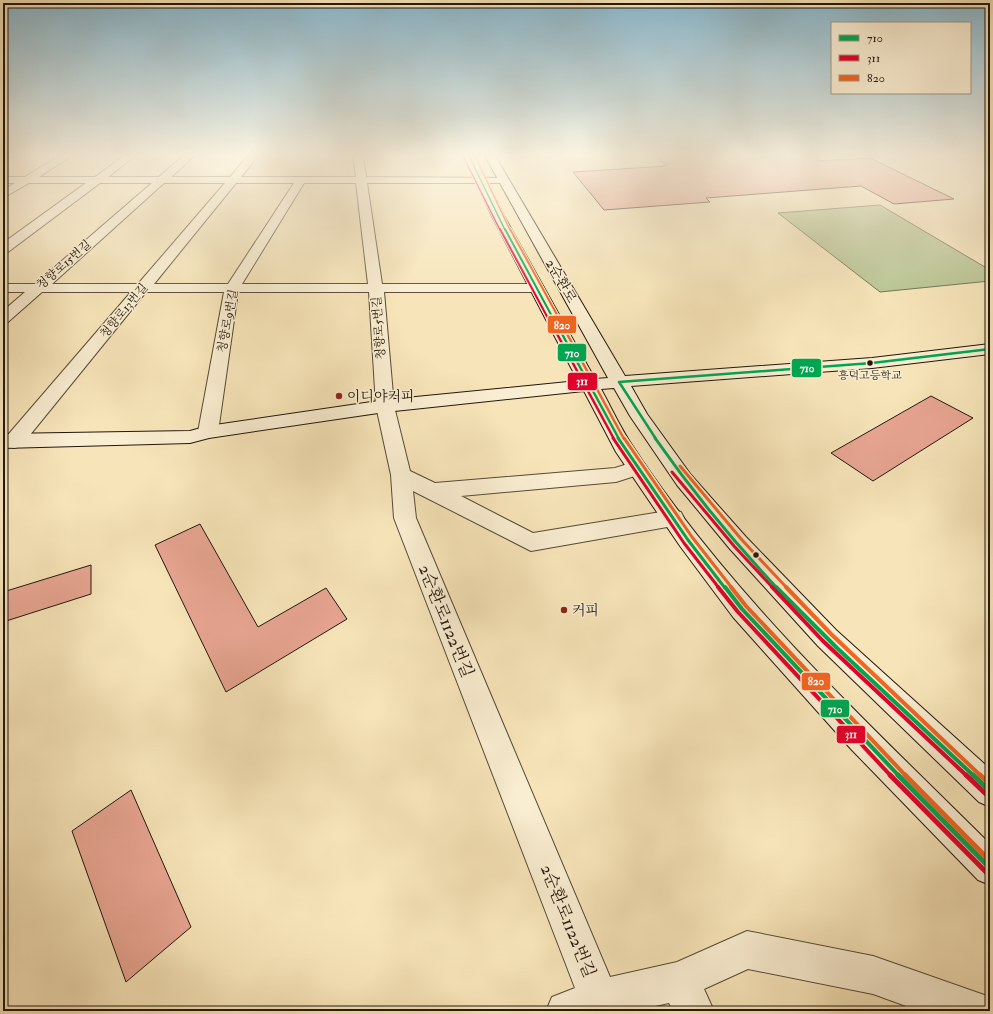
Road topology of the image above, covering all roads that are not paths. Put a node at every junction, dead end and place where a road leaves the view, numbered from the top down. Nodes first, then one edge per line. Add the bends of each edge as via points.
1 (66, 203) edge
2 (135, 203) edge
3 (213, 203) edge
4 (286, 203) edge
5 (365, 203) edge
6 (502, 203) edge
7 (507, 203) edge
8 (3, 249) edge
9 (3, 288) edge
10 (38, 288) junction
11 (142, 288) junction
12 (232, 288) junction
13 (376, 288) junction
14 (537, 288) junction
15 (3, 319) edge
16 (990, 349) edge
17 (619, 382) junction
18 (590, 385) junction
19 (385, 406) junction
20 (208, 432) junction
21 (9, 441) edge
22 (637, 468) junction
23 (401, 475) junction
24 (432, 491) junction
25 (672, 518) junction
26 (990, 791) edge
27 (990, 868) edge
28 (687, 996) edge
29 (582, 1005) edge
30 (976, 1011) edge

1 - 8 street
2 - 10 street, 청향로15번길
3 - 11 street, 청향로13번길
4 - 12 street, 청향로9번길
5 - 13 street, 청향로5번길
6 - 14 street, 2순환로
7 - 17 street, 2순환로
9 - 10 street
10 - 11 street
10 - 15 street, 청향로15번길
11 - 12 street
11 - 21 street, 청향로13번길
12 - 13 street
12 - 20 street, 청향로9번길
13 - 14 street
13 - 19 street, 청향로5번길
14 - 18 street, 2순환로
16 - 17 street via 872,363
17 - 18 street
17 - 26 street, 2순환로 via 639,416 684,480 738,543 827,638
18 - 19 street
18 - 22 street, 2순환로
19 - 20 street
19 - 23 street, 청향로5번길
20 - 21 street via 190,437
22 - 24 street via 616,475
22 - 25 street, 2순환로
23 - 24 street
23 - 29 street, 2순환로1122번길 via 405,518
24 - 25 street via 531,542
25 - 27 street, 2순환로 via 742,609 862,738
28 - 29 street, 2순환로1122번길
28 - 30 street, 2순환로1122번길 via 747,950 873,975

